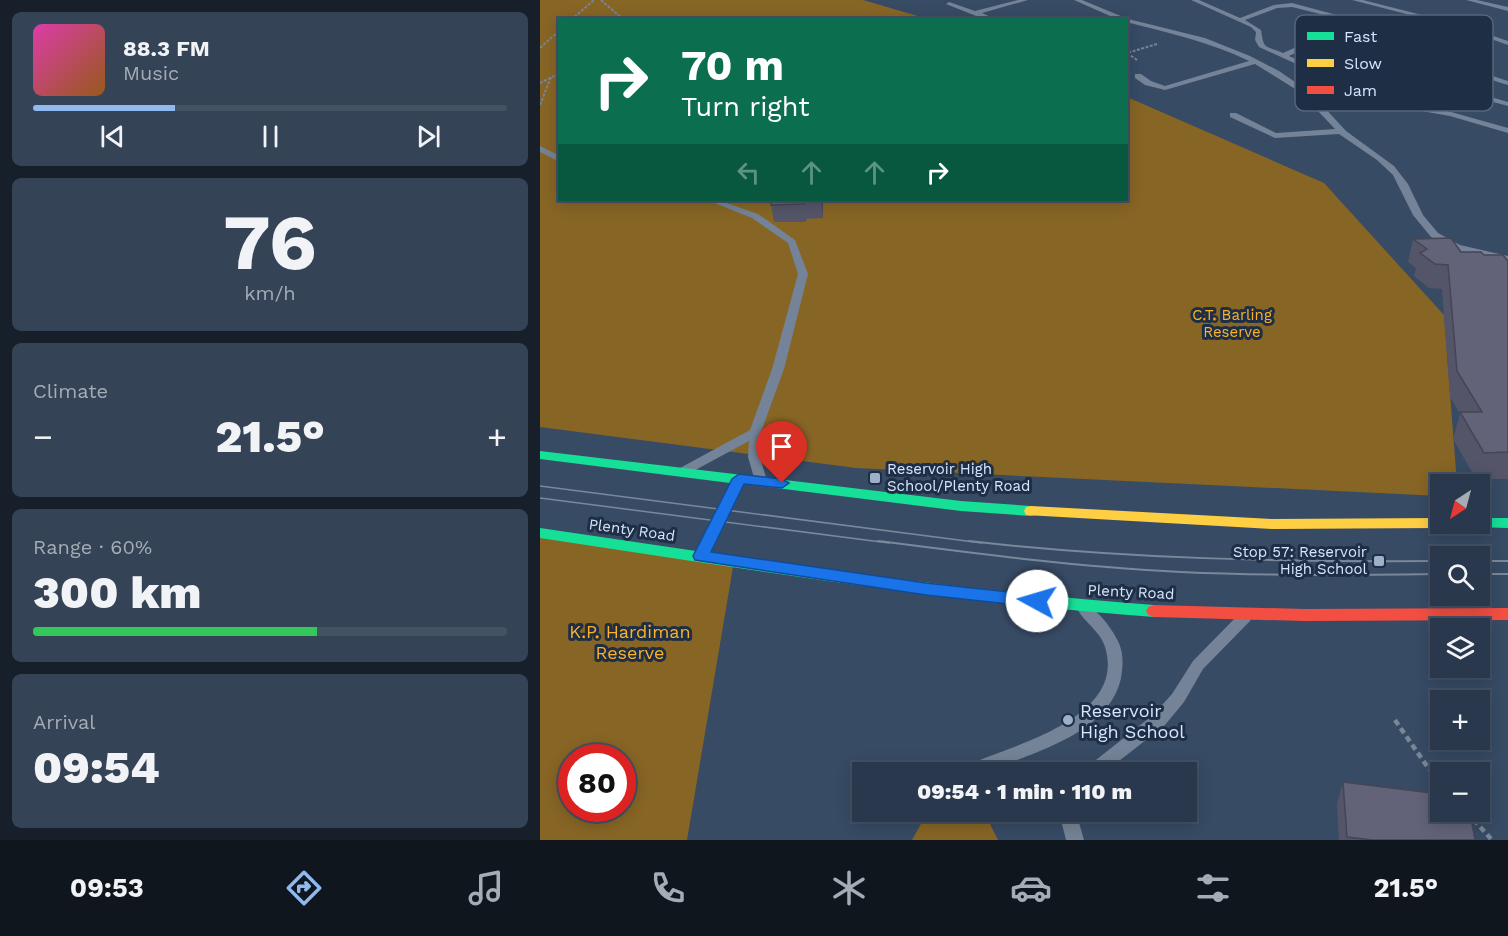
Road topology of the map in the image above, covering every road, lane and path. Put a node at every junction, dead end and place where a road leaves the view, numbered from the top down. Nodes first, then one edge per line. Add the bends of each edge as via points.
1 (594, 0) edge
2 (601, 0) edge
3 (1025, 0) edge
4 (1077, 0) edge
5 (1194, 0) edge
6 (1355, 0) edge
7 (1469, 0) edge
8 (1105, 1) edge
9 (948, 4) dead end
10 (1094, 7) junction
11 (1508, 9) edge
12 (976, 13) junction
13 (1331, 15) edge
14 (1415, 15) edge
15 (573, 18) edge
16 (622, 18) edge
17 (989, 18) edge
18 (1121, 18) edge
19 (1240, 20) junction
20 (1128, 21) edge
21 (1144, 26) junction
22 (1128, 29) edge
23 (558, 32) edge
24 (1493, 38) edge
25 (1161, 43) dead end
26 (1508, 43) edge
27 (540, 48) edge
28 (1295, 50) edge
29 (1128, 53) edge
30 (1128, 56) edge
31 (1282, 56) junction
32 (1254, 62) junction
33 (1295, 62) edge
34 (558, 74) edge
35 (1138, 76) joint
36 (551, 77) junction
37 (1493, 79) edge
38 (540, 83) edge
39 (1508, 83) edge
40 (1295, 87) edge
41 (1165, 88) junction
42 (1170, 96) dead end
43 (1493, 100) edge
44 (1508, 104) edge
45 (540, 105) edge
46 (1322, 111) edge
47 (1434, 111) edge
48 (1233, 115) dead end
49 (1341, 131) junction
50 (1508, 131) edge
51 (540, 148) edge
52 (558, 159) edge
53 (714, 201) edge
54 (1508, 259) edge
55 (755, 432) junction
56 (540, 455) edge
57 (684, 471) junction
58 (739, 479) junction
59 (761, 481) junction
60 (1430, 523) edge
61 (1490, 523) edge
62 (1508, 523) edge
63 (540, 533) edge
64 (701, 556) junction
65 (1081, 606) junction
66 (1248, 614) junction
67 (1508, 614) edge
68 (1395, 720) dead end
69 (993, 762) edge
70 (1106, 762) edge
71 (1430, 771) edge
72 (1070, 822) edge
73 (1476, 822) edge
74 (1074, 840) edge
75 (1492, 840) edge

1 - 15 path
2 - 16 path
3 - 12 lane
4 - 10 lane
5 - 19 lane
6 - 14 lane
7 - 11 lane
8 - 10 lane
9 - 12 lane
10 - 18 lane
12 - 17 lane
13 - 19 lane via 1292,5 1276,6
19 - 31 lane via 1258,31 1261,46
20 - 21 lane
21 - 22 lane
21 - 32 lane via 1174,37 1210,43
23 - 27 path
24 - 26 lane
25 - 29 path
28 - 31 lane
30 - 35 path via 1141,63
31 - 33 lane
32 - 40 lane
32 - 41 lane
34 - 36 path
35 - 41 lane
36 - 38 path
36 - 45 path
37 - 39 lane
41 - 42 lane
43 - 44 lane
46 - 49 lane
47 - 50 lane
48 - 49 lane via 1275,136
49 - 54 lane via 1392,168 1418,216 1439,240 1473,253
51 - 52 lane
53 - 55 lane via 755,216 792,242 803,274 778,369
55 - 57 lane
55 - 59 lane via 754,457
56 - 57 highway
57 - 58 highway
58 - 59 highway
58 - 64 highway
59 - 60 highway via 961,506 1122,517 1272,524
61 - 62 highway
63 - 64 highway, Plenty Road
64 - 65 highway, Plenty Road via 926,589
65 - 66 highway, Plenty Road
65 - 69 lane via 1111,643 1115,667 1110,691 1093,713 1078,724
66 - 67 highway, Plenty Road
66 - 70 lane via 1198,665 1159,720
68 - 71 path
72 - 74 lane
73 - 75 path

